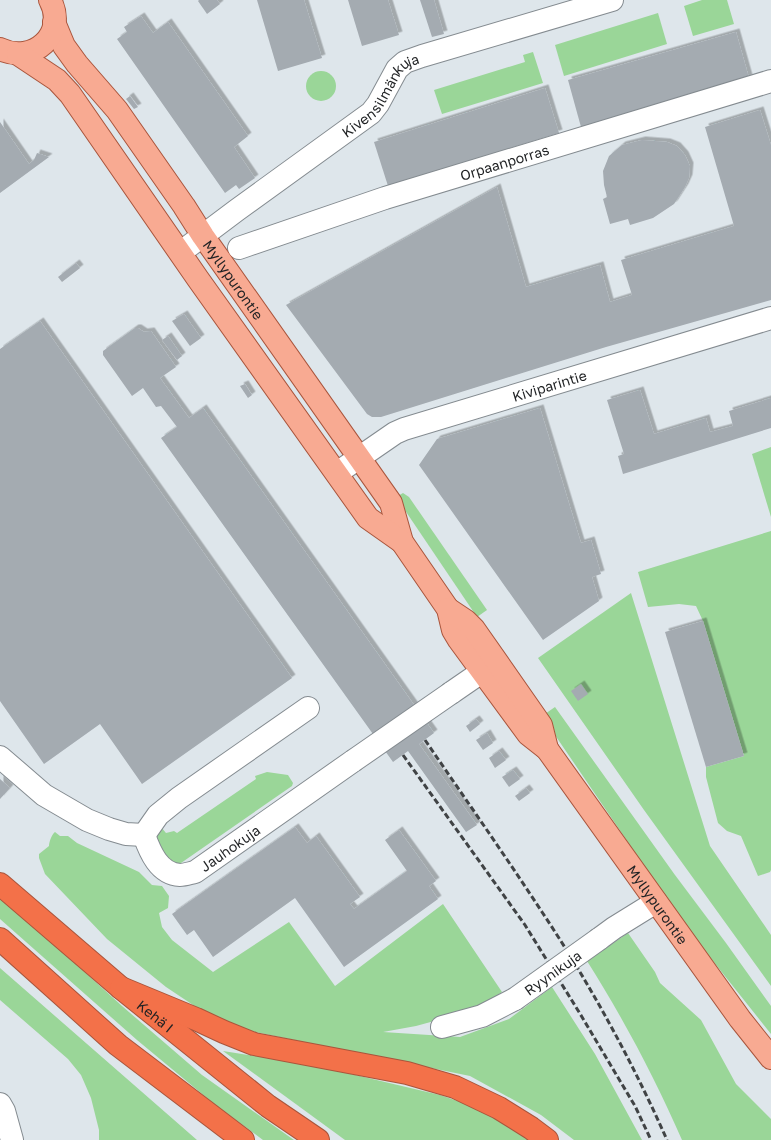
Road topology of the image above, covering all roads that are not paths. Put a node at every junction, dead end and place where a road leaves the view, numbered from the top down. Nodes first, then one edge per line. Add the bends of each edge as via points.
1 (612, 0) edge
2 (54, 8) edge
3 (9, 52) edge
4 (771, 81) edge
5 (203, 236) junction
6 (240, 248) dead end
7 (181, 252) junction
8 (771, 318) edge
9 (359, 457) junction
10 (337, 473) junction
11 (402, 542) junction
12 (489, 667) junction
13 (308, 708) dead end
14 (0, 757) edge
15 (144, 835) junction
16 (0, 884) edge
17 (656, 902) junction
18 (0, 939) edge
19 (121, 988) junction
20 (442, 1027) dead end
21 (118, 1045) junction
22 (771, 1058) edge
23 (0, 1104) edge
24 (12, 1140) edge
25 (219, 1140) edge
26 (243, 1140) edge
27 (318, 1140) edge
28 (547, 1140) edge

1 - 5 street, Kivensilmänkuja via 405,62 397,69 371,113
2 - 3 main road via 52,33 46,41 29,53
2 - 5 main road, Myllypurontie via 64,46 116,110
3 - 7 main road, Myllypurontie via 57,80 70,94
4 - 6 street, Orpaanporras via 385,198
5 - 7 street, Kivensilmänkuja
5 - 9 main road, Myllypurontie
7 - 10 main road, Myllypurontie
8 - 9 street, Kiviparintie via 404,429
9 - 10 street, Kiviparintie
9 - 11 main road, Myllypurontie via 391,503
10 - 11 main road, Myllypurontie via 368,518
11 - 12 main road, Myllypurontie via 448,609 474,629
12 - 15 street, Jauhokuja, bridge via 195,872 181,875 169,873 150,852
12 - 17 main road, Myllypurontie via 541,725 547,749
13 - 15 street via 179,798 158,815
14 - 15 street via 44,794 87,820 126,834
16 - 19 highway, Kehä I
17 - 20 street, Ryynikuja, bridge via 515,999 482,1016
17 - 22 main road, Myllypurontie
18 - 21 highway
19 - 27 highway, Kehä I via 268,1106
19 - 28 highway via 254,1044 407,1073 454,1087 499,1108
21 - 25 highway
21 - 26 highway
23 - 24 street

